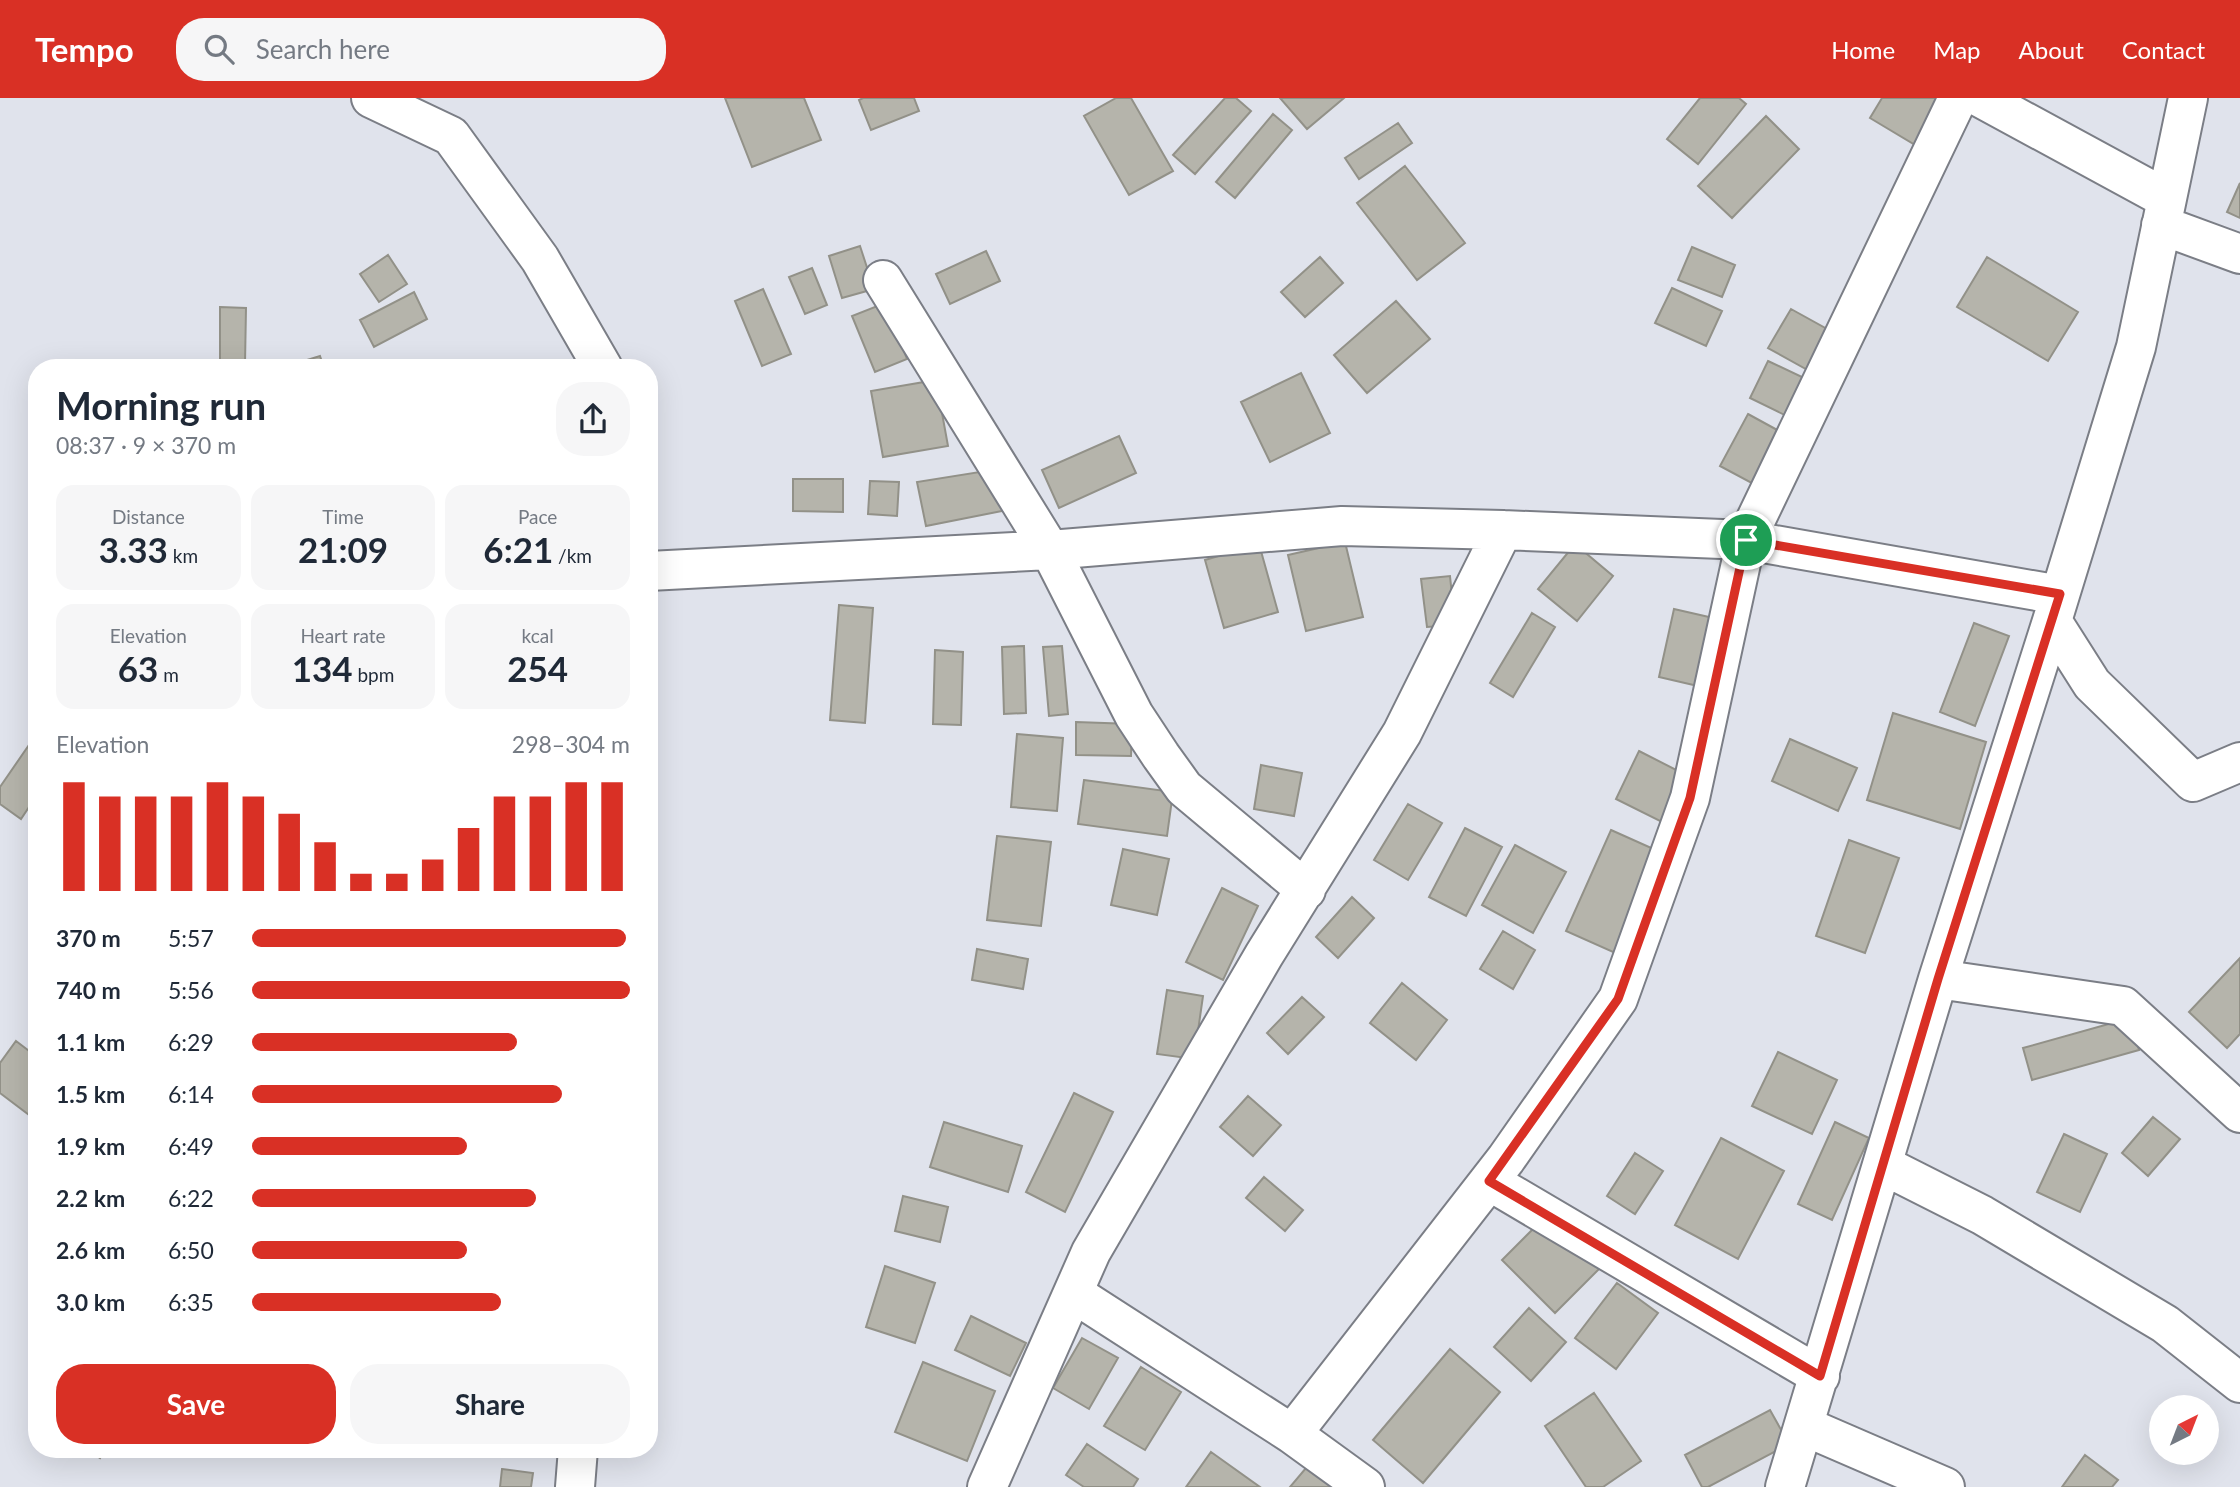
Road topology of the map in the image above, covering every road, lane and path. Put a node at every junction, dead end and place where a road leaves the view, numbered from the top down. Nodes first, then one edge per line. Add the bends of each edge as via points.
1 (371, 98) edge
2 (1958, 98) edge
3 (1981, 98) edge
4 (2188, 98) edge
5 (2164, 212) junction
6 (2240, 254) edge
7 (883, 279) dead end
8 (598, 359) edge
9 (1503, 530) junction
10 (1746, 540) junction
11 (1050, 550) junction
12 (658, 571) edge
13 (2056, 608) junction
14 (2240, 762) edge
15 (1306, 890) junction
16 (1938, 979) junction
17 (2240, 1113) edge
18 (1882, 1165) junction
19 (1489, 1181) junction
20 (1073, 1293) junction
21 (1820, 1376) junction
22 (2240, 1383) edge
23 (1804, 1426) junction
24 (1292, 1434) junction
25 (577, 1458) edge
26 (575, 1487) edge
27 (987, 1487) edge
28 (1365, 1487) edge
29 (1784, 1487) edge
30 (1945, 1487) edge

1 - 8 street via 451,136 540,259
2 - 10 street
3 - 5 street
4 - 5 street
5 - 6 street
5 - 13 street via 2136,346
7 - 11 street
9 - 10 street
9 - 11 street via 1342,526
9 - 15 street via 1402,733
10 - 13 street
10 - 19 street via 1690,798 1618,999
11 - 12 street
11 - 15 street via 1135,715 1184,788
13 - 14 street via 2092,684 2193,782
13 - 16 street
15 - 20 street via 1098,1241
16 - 17 street via 2123,1006
16 - 18 street
18 - 21 street
18 - 22 street via 1982,1215 2165,1324
19 - 21 street
19 - 24 street
20 - 24 street
20 - 27 street
21 - 23 street
23 - 29 street
23 - 30 street
24 - 28 street
25 - 26 street

